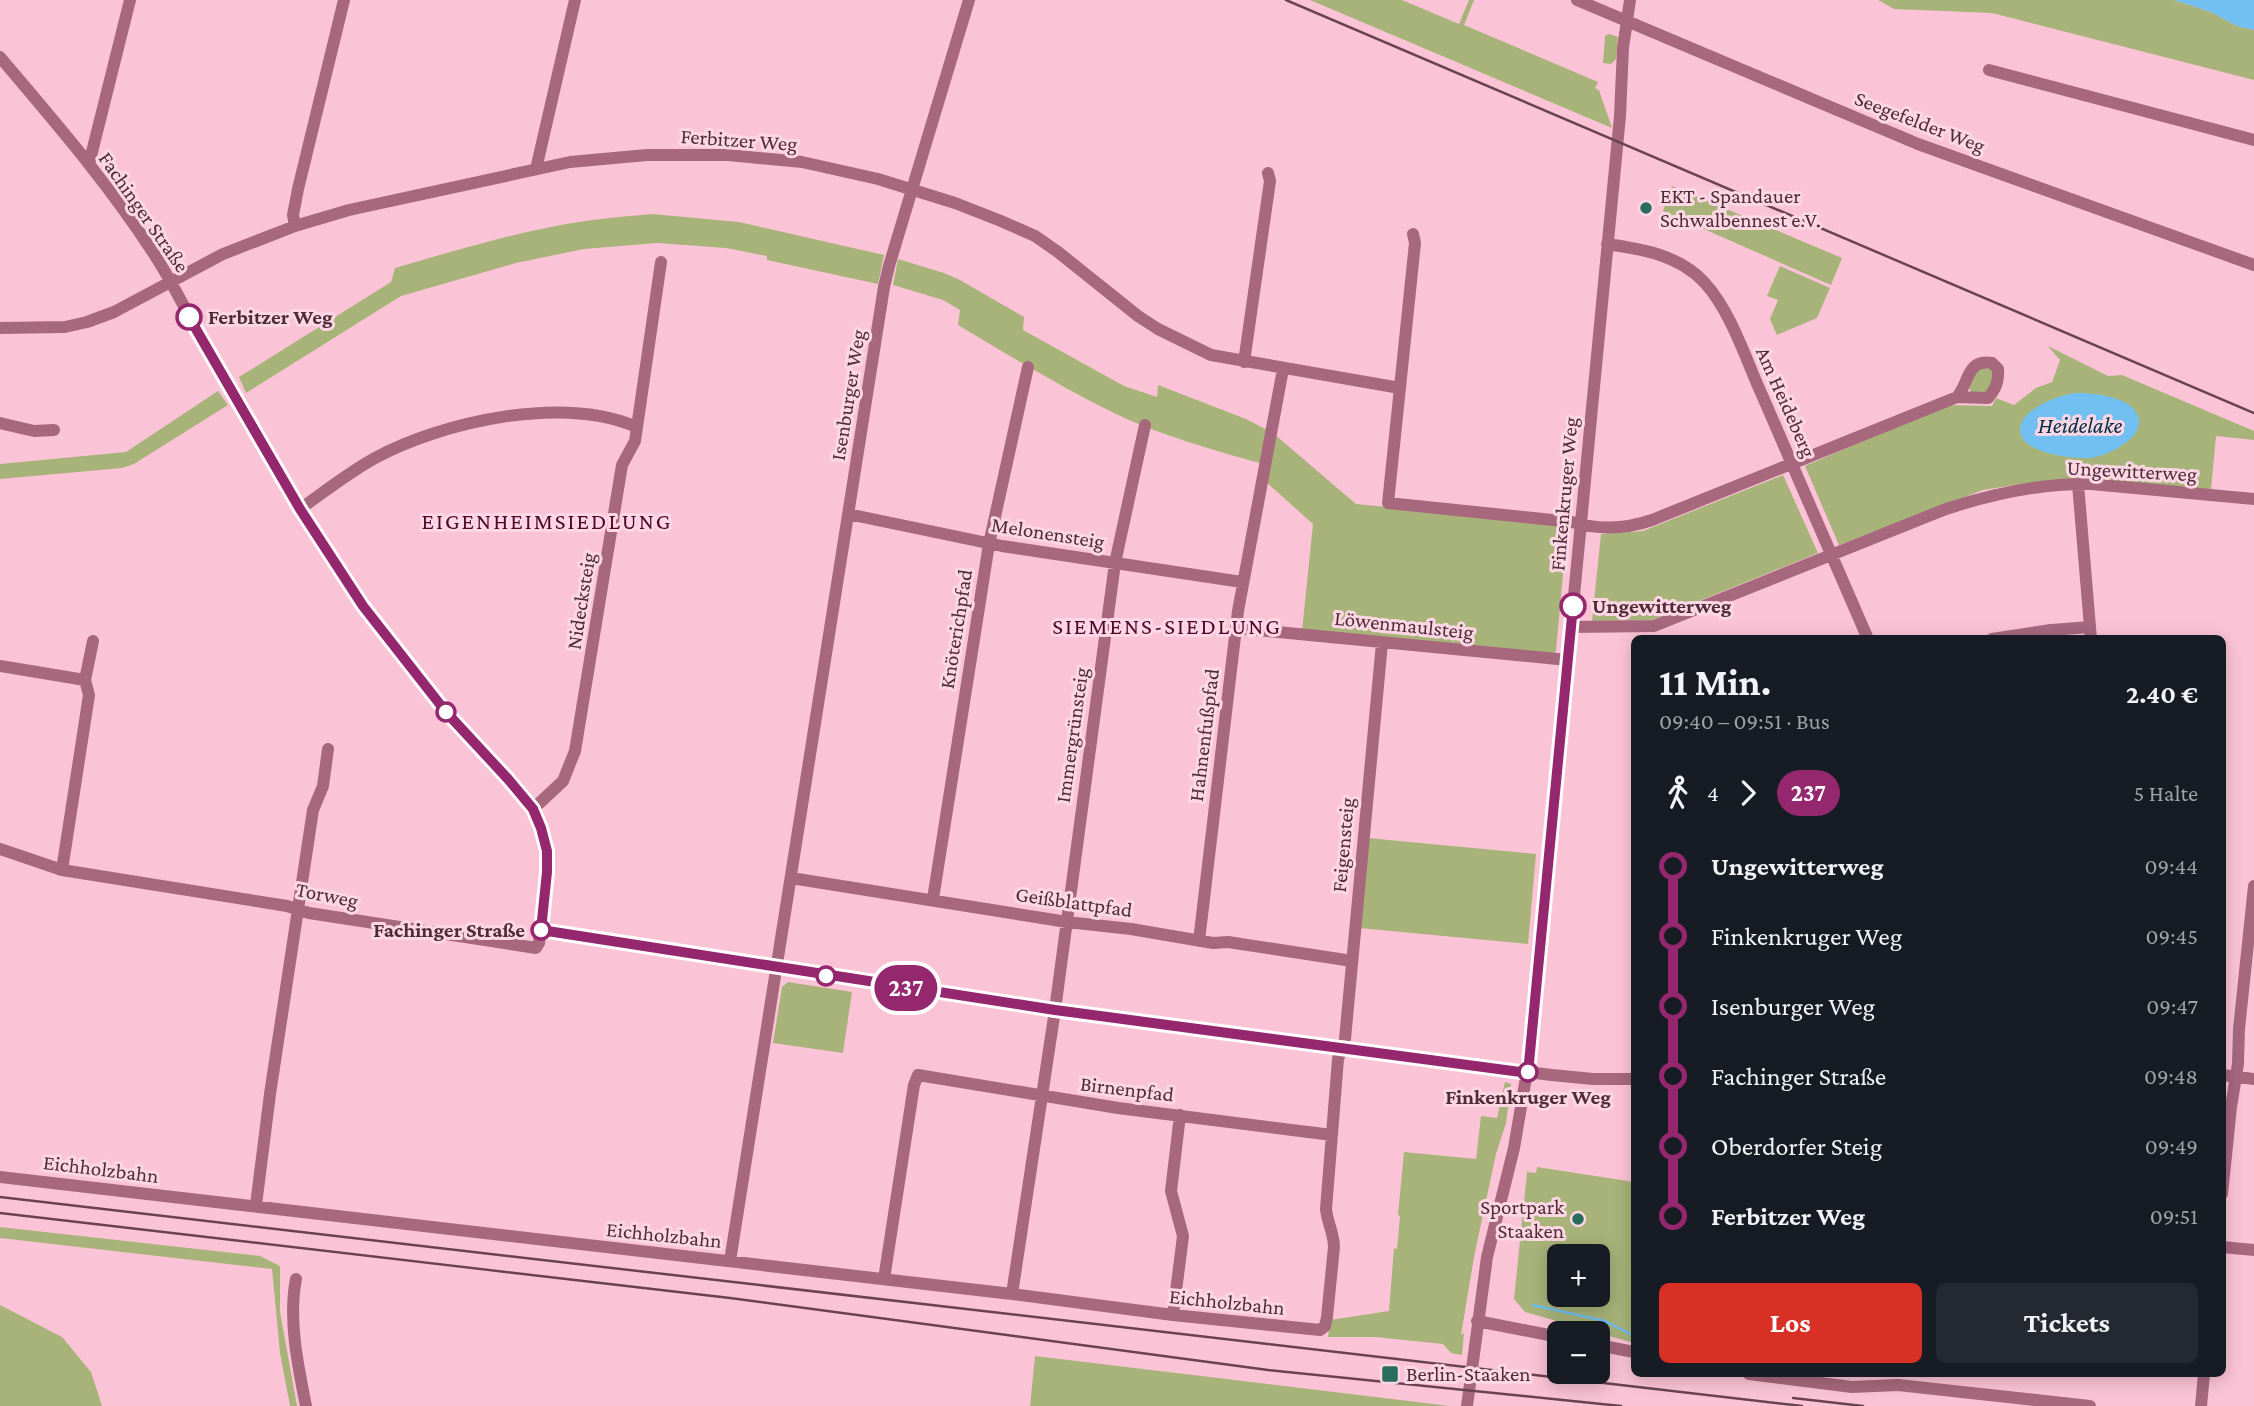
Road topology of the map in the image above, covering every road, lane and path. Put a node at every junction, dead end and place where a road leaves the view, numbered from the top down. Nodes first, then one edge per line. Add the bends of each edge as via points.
1 (130, 0) edge
2 (344, 0) edge
3 (575, 0) edge
4 (969, 0) edge
5 (1577, 0) edge
6 (1630, 0) edge
7 (1627, 21) junction
8 (0, 57) edge
9 (1989, 70) dead end
10 (2254, 140) edge
11 (89, 164) junction
12 (536, 169) junction
13 (1268, 173) dead end
14 (912, 188) junction
15 (295, 226) junction
16 (1413, 234) dead end
17 (1607, 244) junction
18 (661, 262) dead end
19 (2254, 265) edge
20 (170, 282) junction
21 (0, 328) edge
22 (1244, 362) junction
23 (1028, 367) dead end
24 (1283, 369) junction
25 (1400, 388) junction
26 (1957, 397) dead end
27 (0, 423) edge
28 (1145, 425) dead end
29 (637, 427) junction
30 (54, 430) dead end
31 (1792, 463) junction
32 (2078, 484) junction
33 (2254, 499) edge
34 (300, 509) junction
35 (848, 514) junction
36 (1581, 524) junction
37 (989, 544) junction
38 (1831, 554) junction
39 (1115, 563) junction
40 (1242, 582) junction
41 (1572, 627) junction
42 (1236, 628) junction
43 (2091, 633) edge
44 (1866, 635) edge
45 (2016, 635) edge
46 (93, 641) dead end
47 (1382, 643) junction
48 (1568, 660) junction
49 (0, 666) edge
50 (85, 680) junction
51 (328, 749) dead end
52 (533, 809) junction
53 (0, 849) edge
54 (62, 870) junction
55 (791, 878) junction
56 (2254, 886) edge
57 (933, 899) junction
58 (298, 909) junction
59 (1067, 922) junction
60 (541, 930) junction
61 (1199, 941) junction
62 (1352, 961) junction
63 (777, 968) junction
64 (1055, 1010) junction
65 (1341, 1049) junction
66 (1528, 1073) junction
67 (2229, 1076) edge
68 (1631, 1079) edge
69 (2254, 1079) edge
70 (1043, 1097) junction
71 (1180, 1115) junction
72 (2226, 1127) edge
73 (1332, 1135) junction
74 (0, 1177) edge
75 (256, 1205) junction
76 (2226, 1247) edge
77 (2254, 1250) edge
78 (730, 1261) junction
79 (296, 1279) dead end
80 (884, 1279) junction
81 (1012, 1294) junction
82 (1174, 1315) junction
83 (1477, 1321) junction
84 (1323, 1329) joint
85 (1547, 1335) edge
86 (1610, 1347) edge
87 (1631, 1351) edge
88 (1802, 1377) edge
89 (2204, 1377) edge
90 (1856, 1380) edge
91 (306, 1406) edge
92 (1467, 1406) edge
93 (2090, 1406) edge
94 (2201, 1406) edge

1 - 11 street
2 - 15 street via 298,188
3 - 12 street
4 - 14 street, Isenburger Weg
5 - 7 street, Seegefelder Weg
6 - 7 street, Finkenkruger Weg
7 - 17 street, Finkenkruger Weg
7 - 19 street, Seegefelder Weg via 1919,144
8 - 11 street, Fachinger Straße
9 - 10 street
11 - 20 street, Fachinger Straße
12 - 14 street, Ferbitzer Weg via 646,155 727,155 802,162
12 - 15 street, Ferbitzer Weg
13 - 22 street
14 - 22 street, Ferbitzer Weg via 1035,236 1166,334 1211,355
14 - 35 street, Isenburger Weg via 887,276
15 - 20 street, Ferbitzer Weg via 223,254
16 - 25 street
17 - 31 street, Am Heideberg via 1659,254 1702,280 1724,310
17 - 36 street, Finkenkruger Weg
18 - 29 street, Nidecksteig
20 - 21 street, Ferbitzer Weg via 88,322
20 - 34 street, Fachinger Straße
22 - 24 street, Ferbitzer Weg
23 - 37 street, Knöterichpfad
24 - 25 street, Ferbitzer Weg
24 - 40 street, Hahnenfußpfad
25 - 36 street via 1388,503
26 - 31 street
27 - 30 street via 34,431
28 - 39 street, Immergrünsteig
29 - 34 street via 579,414 519,415 464,424 378,457
29 - 52 street, Nidecksteig via 622,466 575,751 563,781
31 - 36 street via 1640,524
31 - 38 street, Am Heideberg
32 - 33 street, Ungewitterweg
32 - 38 street, Ungewitterweg via 1978,499
32 - 43 street
34 - 52 street, Fachinger Straße via 380,630
35 - 37 street, Melonensteig
35 - 55 street, Isenburger Weg
36 - 41 street, Finkenkruger Weg
37 - 39 street, Melonensteig
37 - 57 street, Knöterichpfad
38 - 41 street, Ungewitterweg via 1654,626
38 - 44 street, Am Heideberg
39 - 40 street, Melonensteig
39 - 59 street, Immergrünsteig
40 - 42 street, Hahnenfußpfad
41 - 48 street, Finkenkruger Weg
42 - 47 street, Löwenmaulsteig
42 - 61 street, Hahnenfußpfad
43 - 45 street
46 - 50 street
47 - 48 street, Löwenmaulsteig
47 - 62 street, Feigensteig
48 - 66 street, Finkenkruger Weg
49 - 50 street
50 - 54 street via 89,695
51 - 58 street via 323,786 313,808
52 - 60 street, Fachinger Straße via 547,851
53 - 54 street, Torweg
54 - 58 street, Torweg
55 - 57 street, Geißblattpfad
55 - 63 street, Isenburger Weg
56 - 67 street
57 - 59 street, Geißblattpfad
58 - 60 street, Torweg via 536,948
58 - 75 street
59 - 61 street, Geißblattpfad
59 - 64 street, Immergrünsteig
60 - 63 street
61 - 62 street, Geißblattpfad
62 - 65 street, Feigensteig
63 - 64 street
63 - 78 street, Isenburger Weg
64 - 65 street
64 - 70 street, Immergrünsteig
65 - 66 street
65 - 73 street, Feigensteig
66 - 68 street
66 - 83 street, Finkenkruger Weg via 1486,1257
67 - 69 street
67 - 72 street
70 - 71 street, Birnenpfad
70 - 80 street, Birnenpfad via 918,1075
70 - 81 street, Immergrünsteig
71 - 73 street, Birnenpfad
71 - 82 street via 1171,1191 1183,1236
73 - 84 street, Feigensteig via 1326,1209 1334,1247
74 - 75 street, Eichholzbahn
75 - 78 street, Eichholzbahn
76 - 77 street
78 - 80 street, Eichholzbahn
79 - 91 street via 295,1333
80 - 81 street, Eichholzbahn
81 - 82 street, Eichholzbahn
82 - 84 street, Eichholzbahn
83 - 85 street
83 - 92 street, Finkenkruger Weg
86 - 87 street
88 - 90 street
89 - 94 street
90 - 93 street

